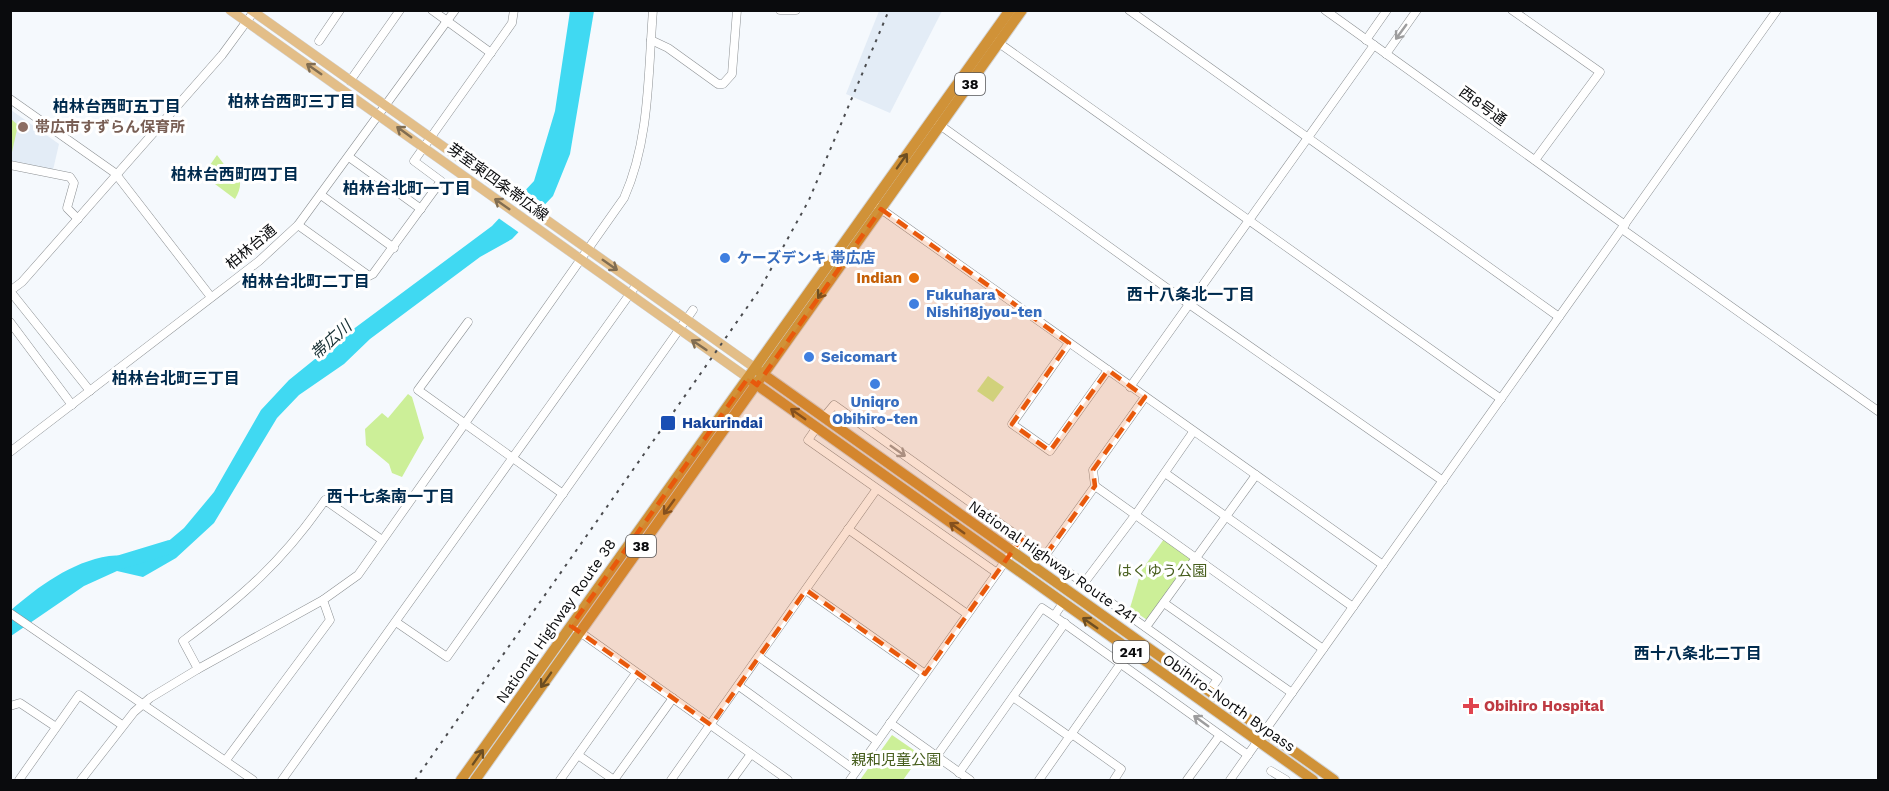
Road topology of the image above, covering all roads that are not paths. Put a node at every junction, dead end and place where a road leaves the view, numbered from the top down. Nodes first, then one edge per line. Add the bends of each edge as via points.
1 (230, 10) edge
2 (340, 10) edge
3 (400, 10) edge
4 (432, 10) edge
5 (455, 10) edge
6 (514, 10) edge
7 (653, 10) edge
8 (737, 10) edge
9 (780, 10) edge
10 (796, 10) edge
11 (1010, 10) edge
12 (1022, 10) edge
13 (1129, 10) edge
14 (1325, 10) edge
15 (1387, 10) edge
16 (1417, 10) edge
17 (1512, 10) edge
18 (1777, 10) edge
19 (253, 11) edge
20 (447, 21) junction
21 (247, 22) junction
22 (651, 40) junction
23 (995, 40) junction
24 (1366, 40) junction
25 (319, 41) dead end
26 (1374, 45) junction
27 (491, 53) junction
28 (1386, 54) junction
29 (350, 81) junction
30 (10, 99) edge
31 (385, 106) junction
32 (379, 115) junction
33 (936, 123) junction
34 (430, 138) junction
35 (1308, 138) junction
36 (424, 147) junction
37 (349, 157) junction
38 (1535, 160) junction
39 (10, 165) edge
40 (115, 173) junction
41 (321, 195) junction
42 (876, 206) junction
43 (421, 208) junction
44 (78, 219) junction
45 (1249, 221) junction
46 (298, 225) junction
47 (1623, 227) junction
48 (394, 248) junction
49 (589, 250) junction
50 (582, 260) junction
51 (637, 284) junction
52 (630, 295) junction
53 (211, 297) junction
54 (1189, 304) junction
55 (693, 310) dead end
56 (1559, 317) junction
57 (686, 319) junction
58 (10, 322) edge
59 (468, 322) dead end
60 (678, 331) junction
61 (1069, 343) junction
62 (1108, 370) junction
63 (759, 371) junction
64 (752, 381) junction
65 (1130, 387) junction
66 (90, 391) junction
67 (1144, 397) junction
68 (1501, 399) junction
69 (72, 405) junction
70 (1878, 411) edge
71 (824, 417) junction
72 (465, 423) junction
73 (817, 427) junction
74 (1193, 432) junction
75 (10, 452) edge
76 (514, 458) junction
77 (1165, 473) junction
78 (1256, 475) junction
79 (1443, 481) junction
80 (1095, 486) junction
81 (876, 490) junction
82 (563, 494) junction
83 (1136, 514) junction
84 (1227, 516) junction
85 (848, 529) junction
86 (1021, 539) junction
87 (382, 540) junction
88 (1012, 552) junction
89 (1045, 556) junction
90 (1197, 558) junction
91 (1004, 562) junction
92 (1383, 565) junction
93 (997, 573) junction
94 (1084, 583) junction
95 (806, 590) junction
96 (323, 600) junction
97 (1063, 603) junction
98 (1164, 603) junction
99 (1353, 607) junction
100 (10, 613) edge
101 (967, 614) junction
102 (1054, 616) junction
103 (396, 622) junction
104 (1065, 623) junction
105 (1146, 627) junction
106 (575, 629) junction
107 (1323, 649) junction
108 (759, 657) junction
109 (1121, 663) junction
110 (198, 669) junction
111 (636, 673) junction
112 (925, 674) junction
113 (739, 686) junction
114 (1209, 692) junction
115 (1292, 693) junction
116 (1013, 697) junction
117 (673, 698) junction
118 (143, 703) junction
119 (10, 706) edge
120 (890, 723) junction
121 (122, 725) junction
122 (711, 725) junction
123 (56, 727) junction
124 (1265, 731) junction
125 (1220, 735) junction
126 (1071, 736) junction
127 (877, 741) junction
128 (1258, 741) junction
129 (751, 754) junction
130 (1248, 754) junction
131 (578, 755) junction
132 (936, 757) junction
133 (226, 760) junction
134 (856, 771) junction
135 (1271, 771) dead end
136 (959, 773) junction
137 (19, 780) edge
138 (81, 780) edge
139 (253, 780) edge
140 (282, 780) edge
141 (461, 780) edge
142 (474, 780) edge
143 (560, 780) edge
144 (614, 780) edge
145 (671, 780) edge
146 (732, 780) edge
147 (788, 780) edge
148 (850, 780) edge
149 (970, 780) edge
150 (1039, 780) edge
151 (1114, 780) edge
152 (1187, 780) edge
153 (1230, 780) edge
154 (1286, 780) edge
155 (1311, 780) edge
156 (1334, 780) edge

1 - 21 main road, 芽室東四条帯広線
2 - 25 street
3 - 29 street
4 - 20 street
5 - 20 street, 柏林台通
6 - 27 street via 512,23
7 - 22 street
8 - 22 street via 732,74 723,84
9 - 10 street
11 - 23 highway, National Highway Route 38 / 38
12 - 23 highway, National Highway Route 38 / 38
13 - 35 street
14 - 24 street, 西8号通
15 - 24 street
16 -> 28 street
17 - 38 street via 1600,72
18 - 47 street
19 - 21 street
19 - 29 main road, 芽室東四条帯広線
20 - 27 street
20 - 31 street, 柏林台通
32 -> 21 main road, 芽室東四条帯広線
21 - 40 street
22 - 49 street via 643,142 635,173 624,198
23 - 33 highway, National Highway Route 38 / 38
23 - 45 street
24 - 26 street, 西8号通
26 - 28 street, 西8号通
26 - 35 street
27 - 34 street
28 - 38 street, 西8号通
29 - 31 main road, 芽室東四条帯広線
30 - 40 street
31 - 32 street, 柏林台通
31 - 34 main road, 芽室東四条帯広線
36 -> 32 main road, 芽室東四条帯広線
32 - 37 street, 柏林台通
33 - 42 highway, National Highway Route 38 / 38
33 - 54 street
34 - 36 street
34 - 49 main road, 芽室東四条帯広線
35 - 45 street
35 - 56 street
36 - 43 street via 414,161 441,181
50 -> 36 main road, 芽室東四条帯広線
37 - 41 street, 柏林台通
37 - 43 street
38 - 47 street, 西8号通
39 - 44 street via 70,177 74,183 67,208
40 - 44 street
40 - 53 street
41 - 46 street, 柏林台通
41 - 48 street
42 - 61 street
42 - 63 highway, National Highway Route 38 / 38
43 - 48 street
44 - 66 street via 10,291
45 - 54 street
45 - 68 street
46 - 48 street via 369,276
46 - 53 street, 柏林台通
47 - 56 street
47 - 70 street, 西8号通
49 - 50 street
49 -> 51 main road, 芽室東四条帯広線
50 - 52 main road, 芽室東四条帯広線
50 - 72 street
51 - 52 street
51 - 57 main road, 芽室東四条帯広線
52 - 60 main road, 芽室東四条帯広線
52 - 76 street
53 - 66 street, 柏林台通
54 - 65 street
54 - 79 street
55 - 57 street
56 - 68 street
57 - 60 street
57 - 63 main road, 芽室東四条帯広線
58 - 69 street
59 - 72 street via 418,390
64 -> 60 main road, 芽室東四条帯広線
60 - 82 street
61 - 62 street
61 - 62 street via 1012,424 1050,451
62 - 65 street
63 - 64 highway, National Highway Route 38 / 38
63 - 71 highway, National Highway Route 241 / 241
73 -> 64 highway, Obihiro-North Bypass / 241
64 - 106 highway, National Highway Route 38 / 38
65 - 67 street
66 - 69 street, 柏林台通
67 - 74 street
67 - 80 street via 1093,470
68 - 79 street
69 - 75 street, 柏林台通
71 -> 86 street via 834,405
71 - 88 highway, National Highway Route 241 / 241
72 - 76 street
72 - 87 street
73 - 81 street via 808,441
91 -> 73 highway, Obihiro-North Bypass / 241
74 - 77 street
74 - 78 street
76 - 82 street
76 - 103 street
77 - 83 street
77 - 84 street
78 - 84 street
78 - 92 street
79 - 92 street
80 - 83 street
80 - 89 street
81 - 85 street
81 - 93 street
82 - 103 street via 447,657
83 - 90 street
83 - 94 street
84 - 90 street
84 - 99 street
85 - 95 street
85 - 101 street
86 - 88 street
86 - 89 street
87 - 96 street via 358,575
87 - 110 street via 325,500 299,538 261,579 183,641
88 - 91 street
88 - 114 highway, National Highway Route 241 / 241
89 - 94 street
90 - 98 street
90 - 107 street
91 - 93 street
91 - 97 highway, Obihiro-North Bypass / 241
92 - 99 street
93 - 101 street
94 - 105 street
95 - 108 street
95 - 112 street
96 - 110 street
96 - 133 street via 330,621
97 - 102 street
128 -> 97 highway, Obihiro-North Bypass / 241
98 - 105 street
98 - 115 street
99 - 107 street
100 - 118 street
101 - 112 street
102 - 104 street
102 - 132 street via 1042,608
103 - 140 street
104 - 109 street
104 - 116 street
105 - 114 street via 1218,679
106 - 111 street
141 -> 106 highway, National Highway Route 38 / 38
106 -> 142 highway, National Highway Route 38 / 38
107 - 115 street
108 - 113 street
108 - 127 street
125 -> 109 street
109 - 126 street
110 - 118 street
111 - 117 street
111 - 131 street
112 - 120 street
113 - 122 street
113 - 134 street
114 - 124 highway, National Highway Route 241 / 241
115 - 124 street
116 - 126 street
116 - 136 street
117 - 122 street
117 - 144 street
118 - 121 street
118 - 133 street
119 - 123 street via 20,703
120 - 127 street
120 - 132 street
121 - 123 street via 79,695
121 - 138 street
122 - 129 street
122 - 145 street
123 - 137 street
124 - 128 street
124 - 156 highway, National Highway Route 241 / 241
125 - 130 street
125 - 152 street
126 - 150 street
126 - 151 street via 1121,769
127 - 134 street
128 - 130 street
128 - 155 highway, Obihiro-North Bypass / 241
129 - 146 street
129 - 147 street
130 - 153 street
131 - 143 street
131 - 144 street
132 - 136 street
133 - 139 street
134 - 148 street
135 - 154 street
136 - 149 street

